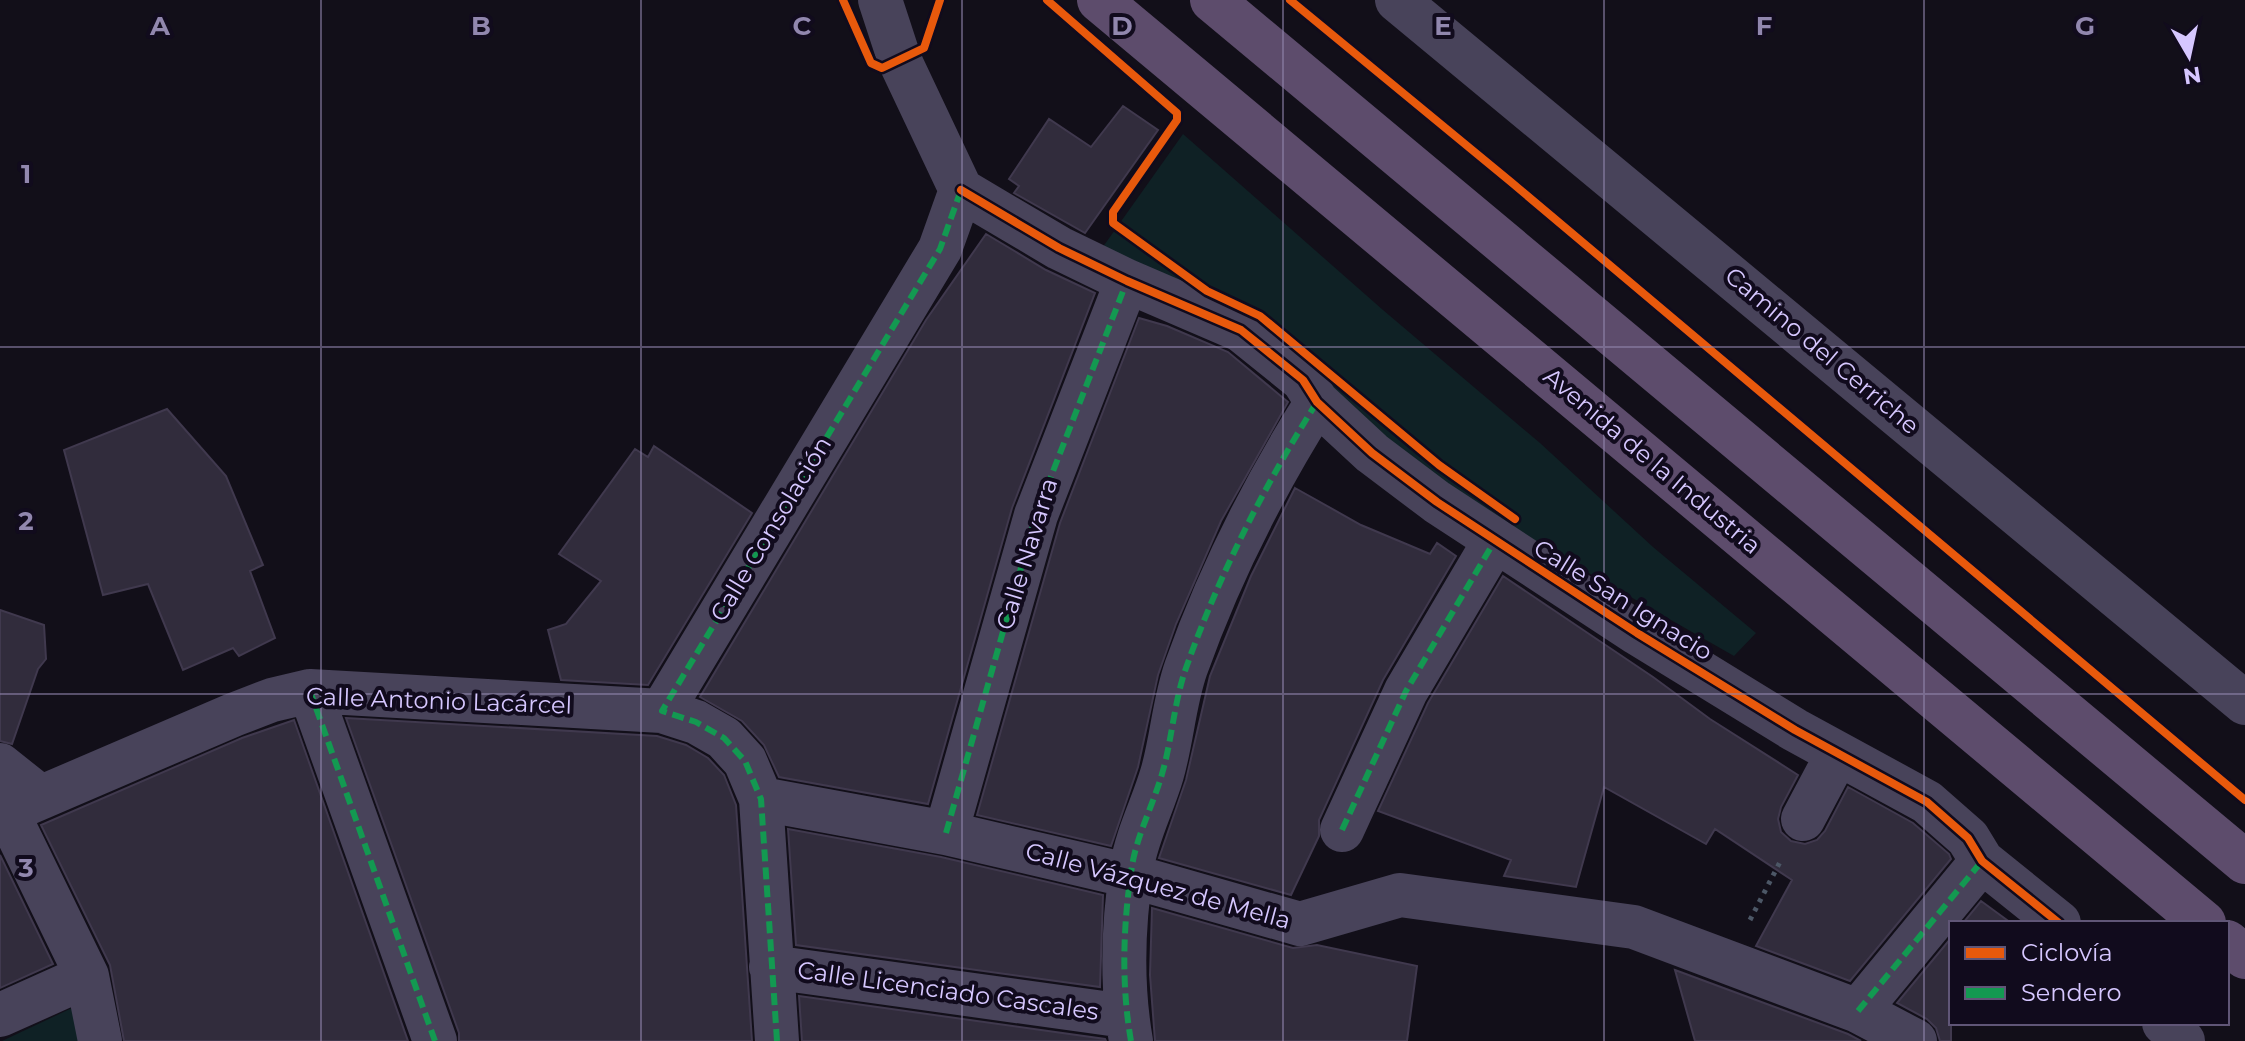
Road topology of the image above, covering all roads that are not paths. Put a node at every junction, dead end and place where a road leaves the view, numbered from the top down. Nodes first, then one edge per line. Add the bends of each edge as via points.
1 (880, 0) edge
2 (1099, 0) edge
3 (1212, 0) edge
4 (1397, 0) edge
5 (961, 190) junction
6 (1127, 281) junction
7 (1317, 402) junction
8 (1494, 542) junction
9 (310, 691) junction
10 (2245, 703) edge
11 (662, 711) junction
12 (1837, 755) junction
13 (0, 765) edge
14 (761, 799) junction
15 (15, 808) edge
16 (1803, 819) road end
17 (1342, 830) dead end
18 (946, 833) junction
19 (1982, 861) junction
20 (2245, 862) edge
21 (1131, 876) junction
22 (2057, 921) edge
23 (2202, 921) edge
24 (2229, 944) edge
25 (2245, 957) edge
26 (771, 967) junction
27 (87, 976) junction
28 (1858, 1011) junction
29 (0, 1015) edge
30 (2166, 1025) edge
31 (1128, 1028) edge
32 (100, 1041) edge
33 (435, 1041) edge
34 (777, 1041) edge
35 (1915, 1041) edge
36 (2183, 1041) edge

1 - 5 street via 900,61
2 - 23 main road, Avenida de la Industria
3 - 20 main road
4 - 10 street, Camino del Cerriche
5 - 6 street, Calle San Ignacio
5 - 11 street, Calle Consolación via 940,249
6 - 7 street, Calle San Ignacio via 1241,330 1303,380
6 - 18 street, Calle Navarra via 1036,515
7 - 8 street, Calle San Ignacio via 1372,453
7 - 21 street via 1276,466 1186,670 1163,772
8 - 12 street, Calle San Ignacio
8 - 17 street via 1406,691
9 - 11 street, Calle Antonio Lacárcel
9 - 15 street, Calle Antonio Lacárcel via 233,715
9 - 33 street
11 - 14 street via 724,738 745,761
12 - 16 street
12 - 19 street, Calle San Ignacio via 1927,802 1968,838
13 - 15 street
14 - 18 street, Calle Vázquez de Mella
14 - 26 street
15 - 27 street
18 - 21 street, Calle Vázquez de Mella
19 - 22 street, Calle San Ignacio
19 - 28 street
21 - 28 street, Calle Vázquez de Mella via 1300,924 1400,895 1634,927
21 - 31 street via 1123,960
24 - 25 main road
26 - 31 street, Calle Licenciado Cascales
26 - 34 street
27 - 29 street
27 - 32 street
28 - 35 street, Calle Vázquez de Mella
30 - 36 street

